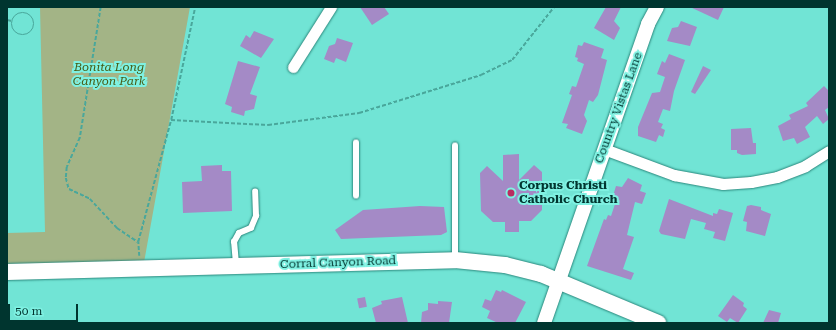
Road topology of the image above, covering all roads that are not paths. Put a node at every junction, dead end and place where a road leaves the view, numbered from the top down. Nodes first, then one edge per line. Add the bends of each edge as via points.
1 (331, 7) edge
2 (656, 7) edge
3 (294, 67) dead end
4 (356, 143) dead end
5 (455, 146) dead end
6 (604, 149) junction
7 (829, 151) edge
8 (255, 192) dead end
9 (356, 196) dead end
10 (454, 260) junction
11 (236, 267) junction
12 (7, 272) edge
13 (557, 281) junction
14 (544, 323) edge
15 (658, 323) edge

1 - 3 street
2 - 6 street, Country Vistas Lane
4 - 9 lane
5 - 10 lane
6 - 7 street via 674,175 723,184 778,177 805,166
6 - 13 street, Country Vistas Lane
8 - 11 lane via 256,216 251,228 239,233 234,242
10 - 11 main road, Corral Canyon Road
10 - 13 main road, Corral Canyon Road via 505,265
11 - 12 main road, Corral Canyon Road
13 - 14 street, Country Vistas Lane
13 - 15 main road, Corral Canyon Road

